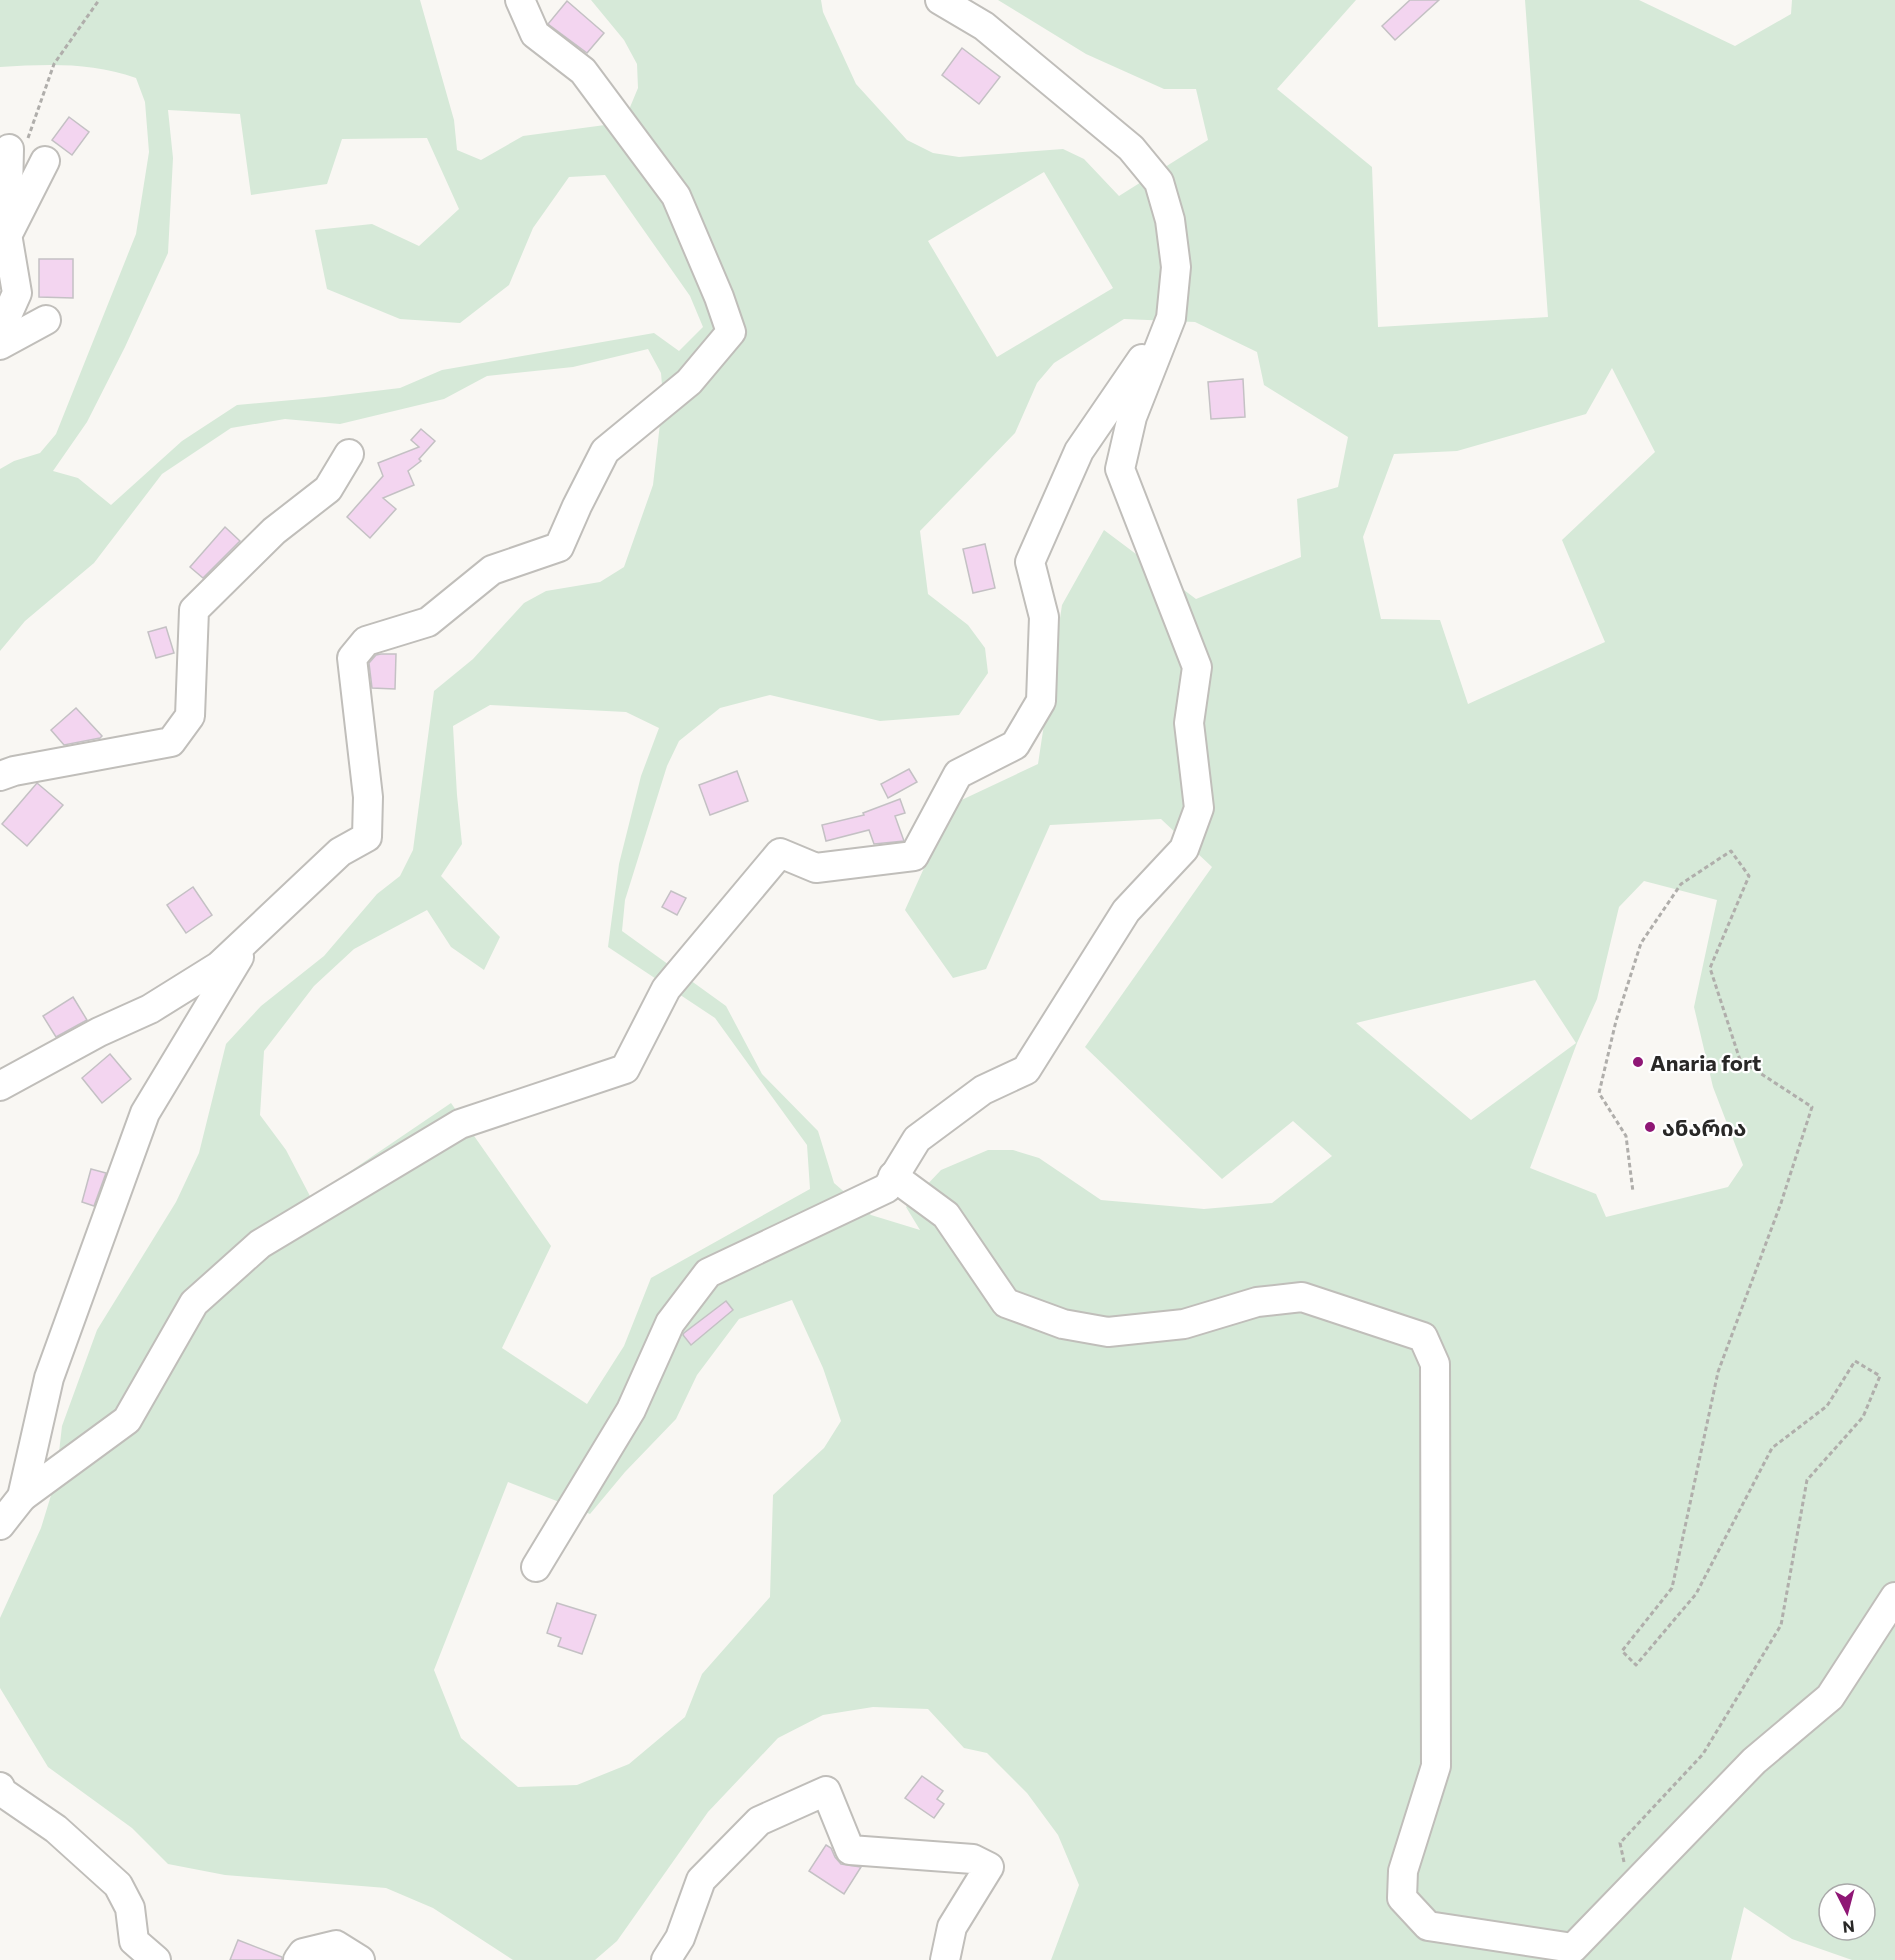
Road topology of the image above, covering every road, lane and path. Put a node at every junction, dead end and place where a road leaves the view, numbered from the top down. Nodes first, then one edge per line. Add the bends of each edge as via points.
1 (99, 0) edge
2 (519, 0) edge
3 (940, 0) edge
4 (9, 149) joint
5 (45, 161) dead end
6 (7, 234) junction
7 (1171, 318) junction
8 (46, 320) dead end
9 (0, 331) edge
10 (0, 345) edge
11 (349, 454) dead end
12 (0, 776) edge
13 (254, 933) junction
14 (0, 1086) edge
15 (893, 1176) junction
16 (1633, 1192) dead end
17 (22, 1497) junction
18 (0, 1525) edge
19 (536, 1567) dead end
20 (1895, 1597) edge
21 (0, 1787) edge
22 (1630, 1890) junction
23 (156, 1960) edge
24 (298, 1960) edge
25 (360, 1960) edge
26 (666, 1960) edge
27 (945, 1960) edge

1 - 4 path via 54,64 23,151
2 - 13 street via 535,34 584,71 676,196 731,332 689,382 605,451 559,547 492,570 428,622 366,641 352,658 368,797 367,837 340,852
3 - 7 street via 984,26 1131,148 1159,182 1170,220 1176,267
4 - 6 street
5 - 6 street
6 - 9 street via 17,293
7 - 15 street via 1132,417 1120,469 1197,667 1189,723 1199,808 1184,849 1126,911 1026,1070 983,1090 917,1138
7 - 17 street via 1079,451 1030,562 1044,617 1041,701 1016,745 958,774 914,856 816,868 780,853 666,989 625,1069 460,1124 260,1244 194,1303 127,1420
8 - 10 street
11 - 12 street via 328,489 274,531 194,610 190,716 171,742
13 - 14 street via 219,966 150,1009
13 - 17 street via 145,1113 49,1378
15 - 19 street via 887,1188 708,1273 670,1323 631,1410
15 - 22 street via 946,1215 1006,1304 1063,1324 1108,1332 1184,1324 1257,1302 1302,1297 1423,1337 1435,1364 1436,1766 1403,1871 1402,1898 1428,1926 1573,1948
16 - 22 path via 1626,1136 1599,1093 1616,1021 1641,943 1681,885 1731,851 1749,876 1710,968 1740,1060 1812,1107 1718,1372 1672,1588 1622,1651 1636,1665 1696,1594 1772,1448 1827,1406 1855,1361 1880,1376 1863,1417 1808,1480 1781,1625 1703,1754 1620,1843
17 - 18 street
20 - 22 street via 1830,1697 1754,1761
21 - 23 street via 56,1829 118,1885 130,1908 134,1941
24 - 25 street via 303,1953 336,1945
26 - 27 street via 680,1938 701,1880 759,1821 826,1791 850,1850 973,1859 989,1867 952,1927

